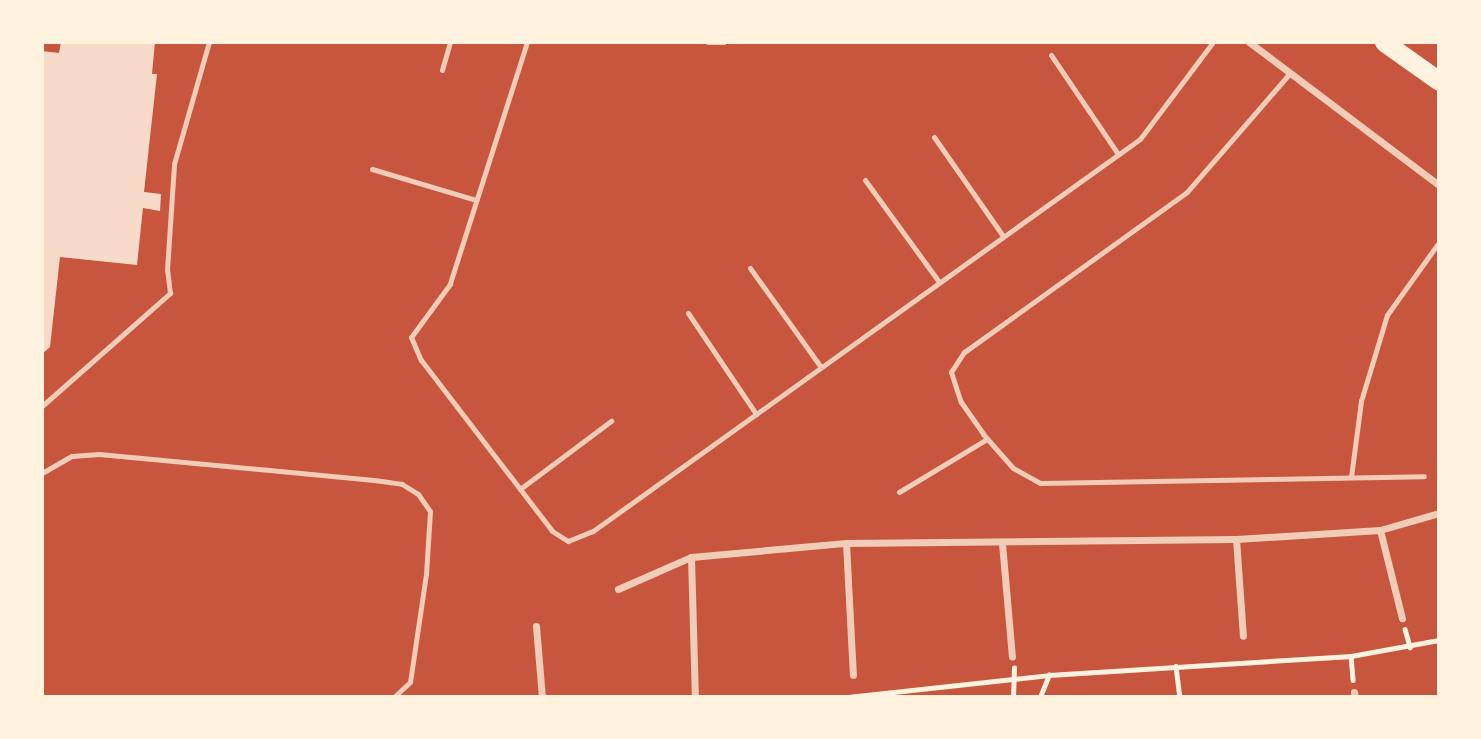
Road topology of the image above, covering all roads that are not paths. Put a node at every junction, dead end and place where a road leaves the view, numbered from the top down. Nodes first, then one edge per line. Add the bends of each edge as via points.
1 (209, 42) edge
2 (450, 42) edge
3 (527, 42) edge
4 (708, 42) edge
5 (724, 42) edge
6 (1213, 42) edge
7 (1249, 42) edge
8 (1384, 42) edge
9 (1051, 55) dead end
10 (442, 70) dead end
11 (1290, 73) junction
12 (1439, 81) edge
13 (934, 137) dead end
14 (1118, 154) junction
15 (372, 169) dead end
16 (865, 180) dead end
17 (1439, 185) edge
18 (476, 200) junction
19 (1003, 236) junction
20 (1439, 242) edge
21 (750, 268) dead end
22 (939, 282) junction
23 (688, 313) dead end
24 (821, 367) junction
25 (42, 406) edge
26 (755, 414) junction
27 (611, 421) dead end
28 (987, 439) junction
29 (42, 473) edge
30 (1424, 476) dead end
31 (1351, 477) junction
32 (520, 489) junction
33 (899, 492) dead end
34 (1439, 513) edge
35 (1380, 530) junction
36 (1236, 539) junction
37 (846, 543) junction
38 (1002, 543) junction
39 (691, 557) junction
40 (618, 589) dead end
41 (1402, 618) dead end
42 (536, 626) dead end
43 (1243, 636) dead end
44 (1012, 657) road end
45 (853, 675) dead end
46 (394, 697) edge
47 (542, 697) edge
48 (695, 697) edge

1 - 25 lane via 174,164 167,270 170,293
2 - 10 lane
3 - 18 lane
4 - 5 lane
6 - 14 lane via 1140,139
7 - 11 street
8 - 12 highway
9 - 14 lane
11 - 17 street
11 - 28 lane via 1187,192 964,352 951,372 961,402
13 - 19 lane
14 - 19 lane
15 - 18 lane
16 - 22 lane
18 - 32 lane via 450,284 411,337 421,360
19 - 22 lane
20 - 31 lane via 1387,316 1361,401
21 - 24 lane
22 - 24 lane
23 - 26 lane
24 - 26 lane
26 - 32 lane via 593,531 568,541 552,531
27 - 32 lane
28 - 31 lane via 1013,468 1040,483
28 - 33 lane
29 - 46 lane via 72,456 99,454 374,480 402,484 418,494 430,511 426,574 410,682
30 - 31 lane
34 - 35 street
35 - 36 street
35 - 41 street
36 - 38 street
36 - 43 street
37 - 38 street
37 - 39 street
37 - 45 street
38 - 44 street
39 - 40 street
39 - 48 street
42 - 47 street

